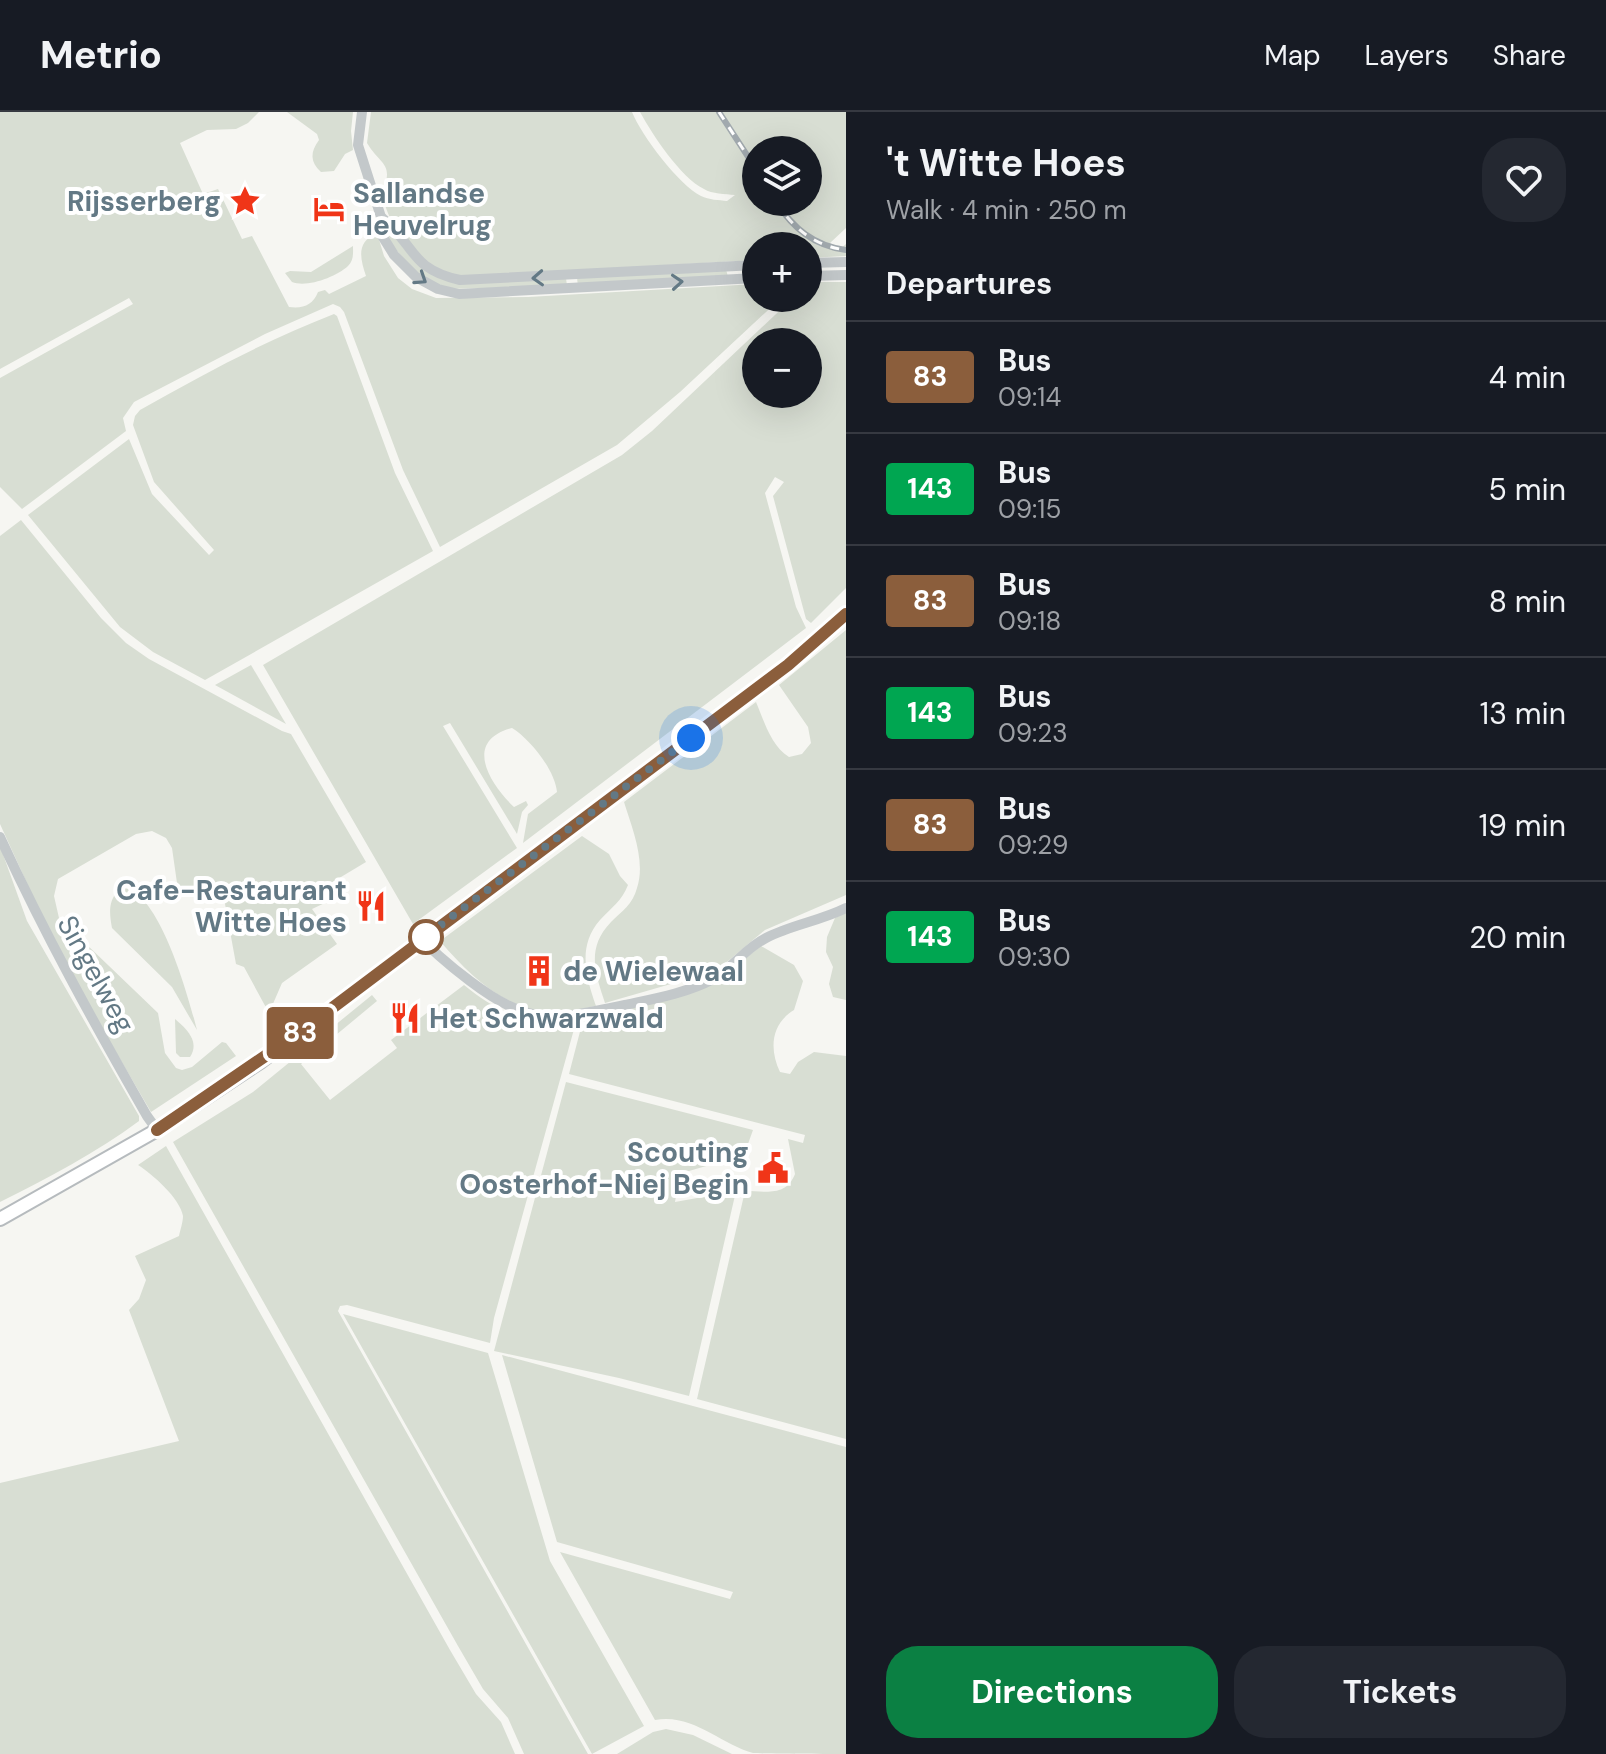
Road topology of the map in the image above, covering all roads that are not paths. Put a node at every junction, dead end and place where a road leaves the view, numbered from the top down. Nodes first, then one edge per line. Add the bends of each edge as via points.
1 (362, 112) edge
2 (381, 217) junction
3 (846, 262) edge
4 (822, 263) edge
5 (742, 266) edge
6 (846, 275) edge
7 (571, 276) junction
8 (822, 276) edge
9 (742, 279) edge
10 (571, 289) junction
11 (846, 614) edge
12 (0, 837) edge
13 (846, 908) edge
14 (418, 936) junction
15 (157, 1130) junction
16 (0, 1219) edge

1 - 2 street via 358,145
7 -> 2 street via 471,281 439,276 421,265
2 -> 10 street via 381,234 394,255 438,289 459,294
3 - 4 street
5 - 7 street
6 - 8 street
7 - 10 street
10 -> 9 street
11 - 14 main road via 788,665
12 - 15 street, Singelweg via 70,981
13 - 14 street via 766,938 724,972 694,987 562,1017 504,1005
14 - 15 main road via 269,1055
15 - 16 main road

